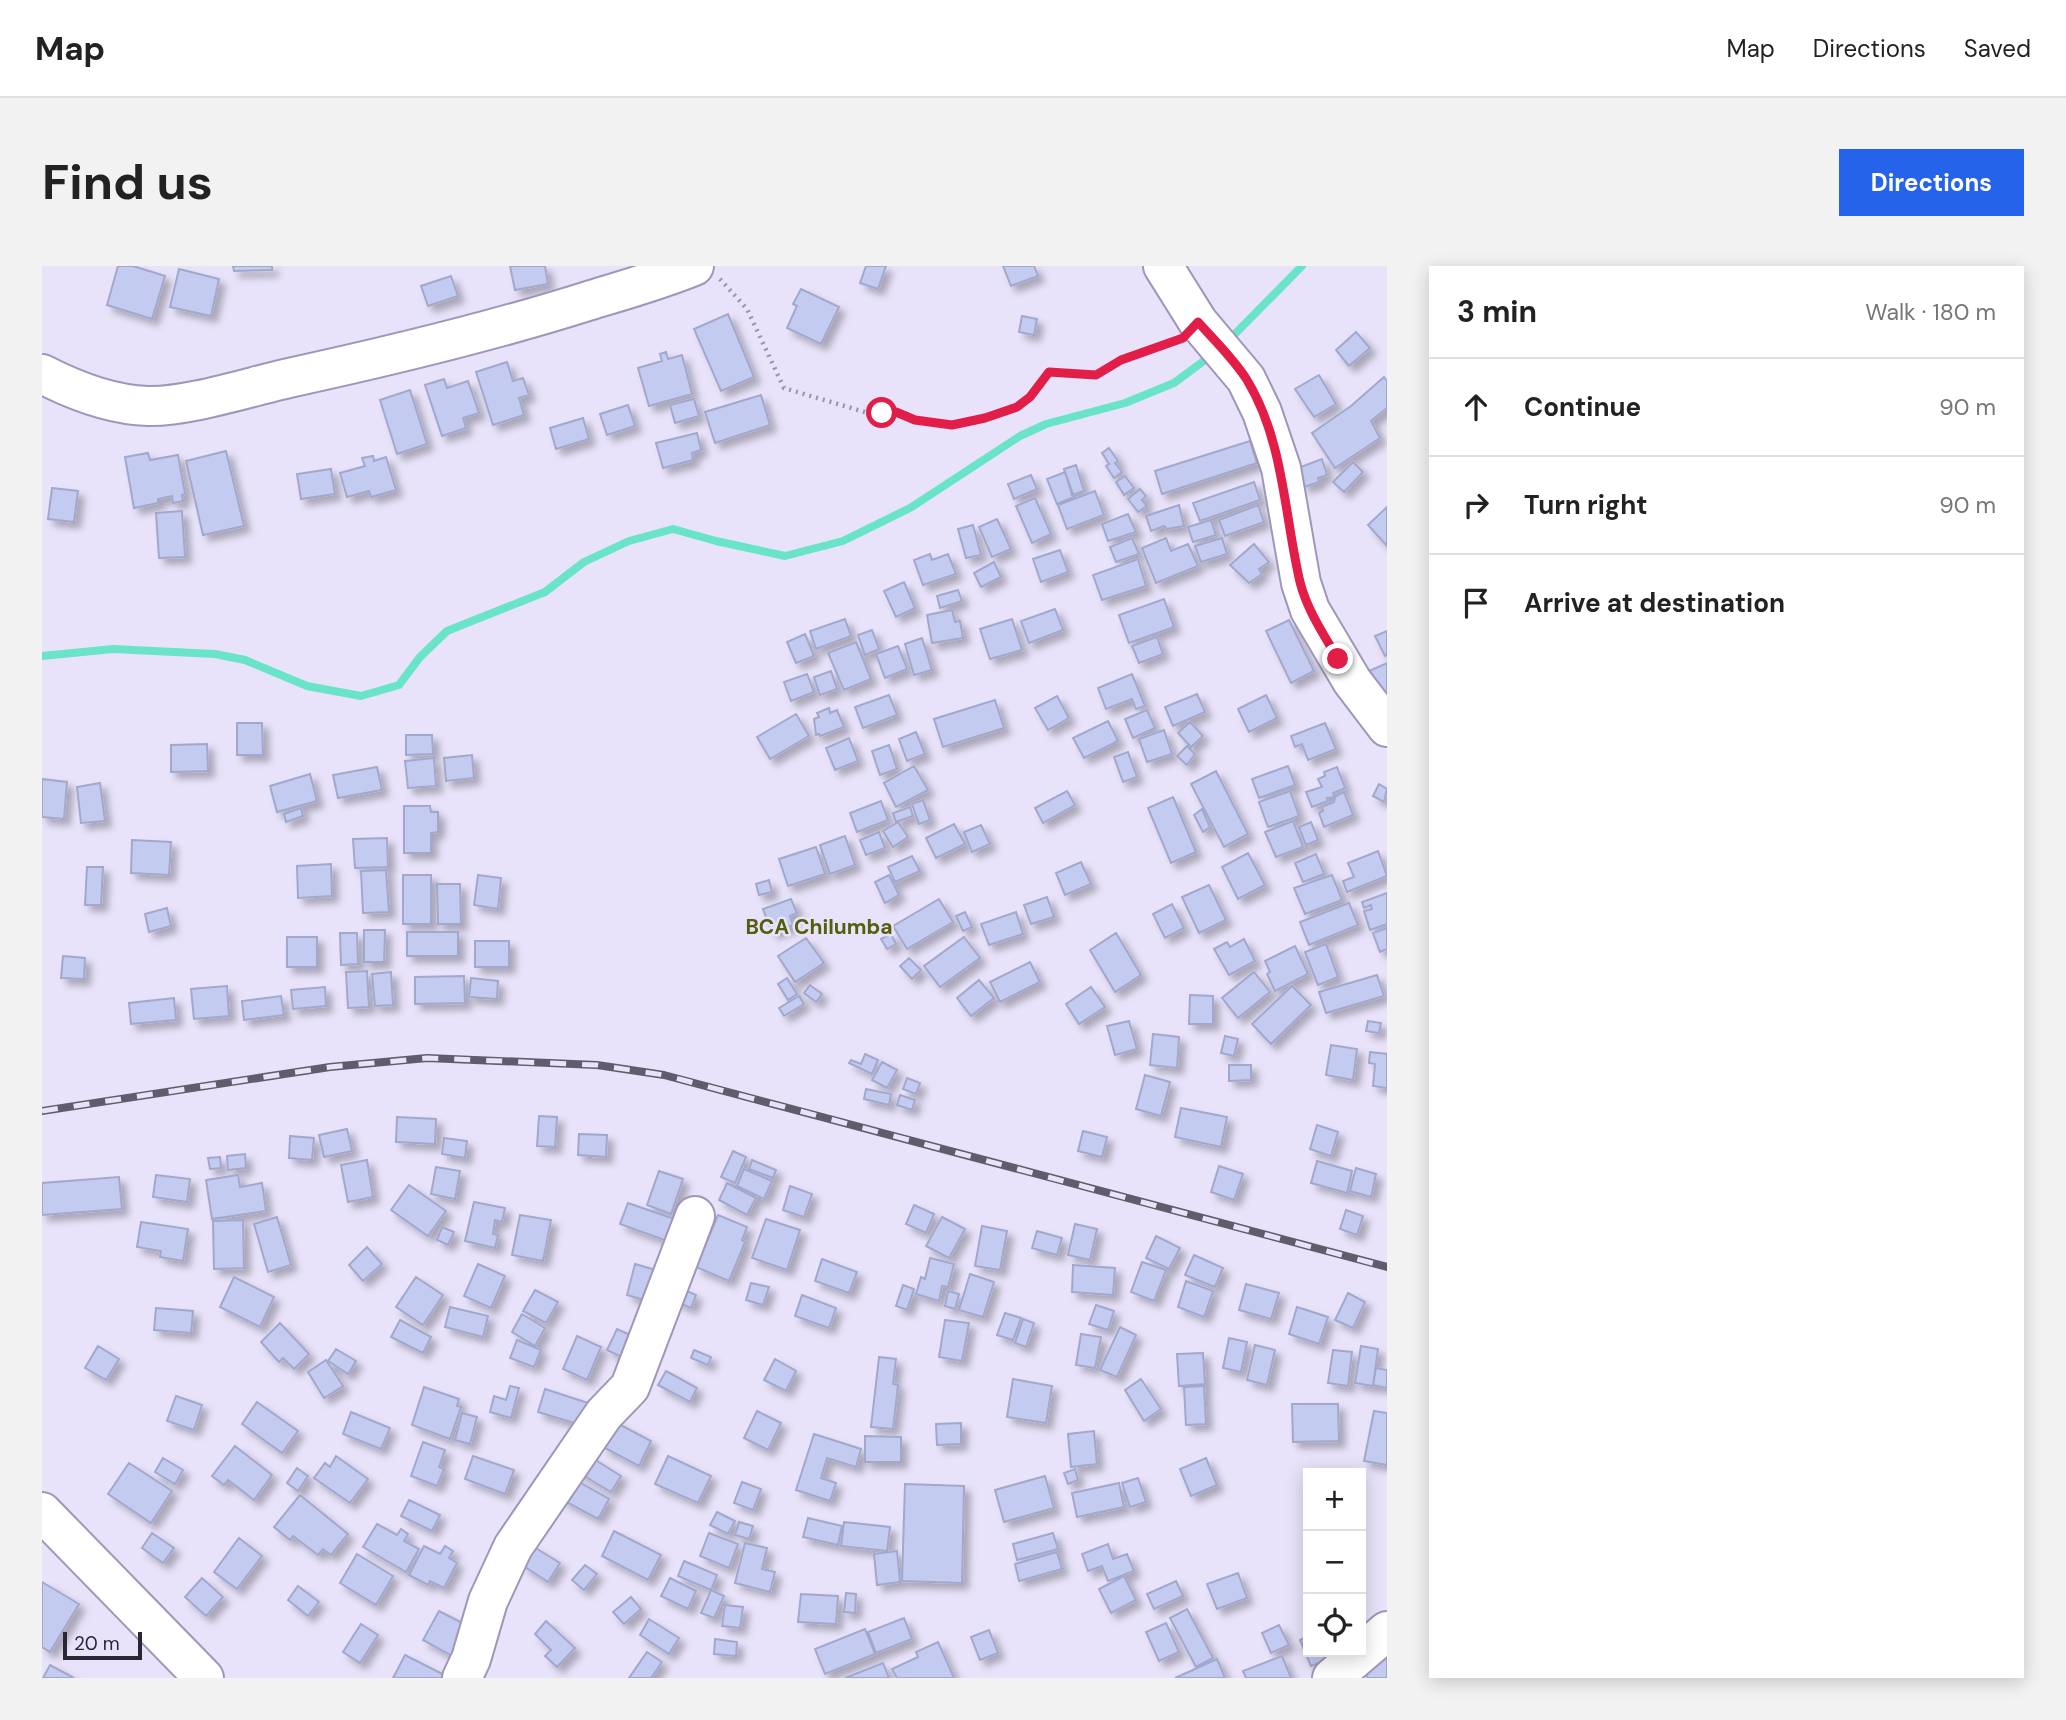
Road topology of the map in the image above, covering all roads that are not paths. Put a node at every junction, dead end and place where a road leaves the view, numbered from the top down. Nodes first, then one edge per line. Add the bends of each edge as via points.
1 (1163, 266) edge
2 (704, 270) edge
3 (42, 374) edge
4 (1387, 727) edge
5 (695, 1216) dead end
6 (42, 1512) edge
7 (1387, 1631) edge
8 (204, 1678) edge
9 (462, 1678) edge
10 (1332, 1678) edge

1 - 4 street via 1198,322 1246,379 1281,468 1310,610 1352,681
2 - 3 street via 668,276 523,321 373,360 182,402 149,406 111,402
5 - 9 street via 630,1387 604,1414 513,1547 488,1601
6 - 8 street
7 - 10 street

